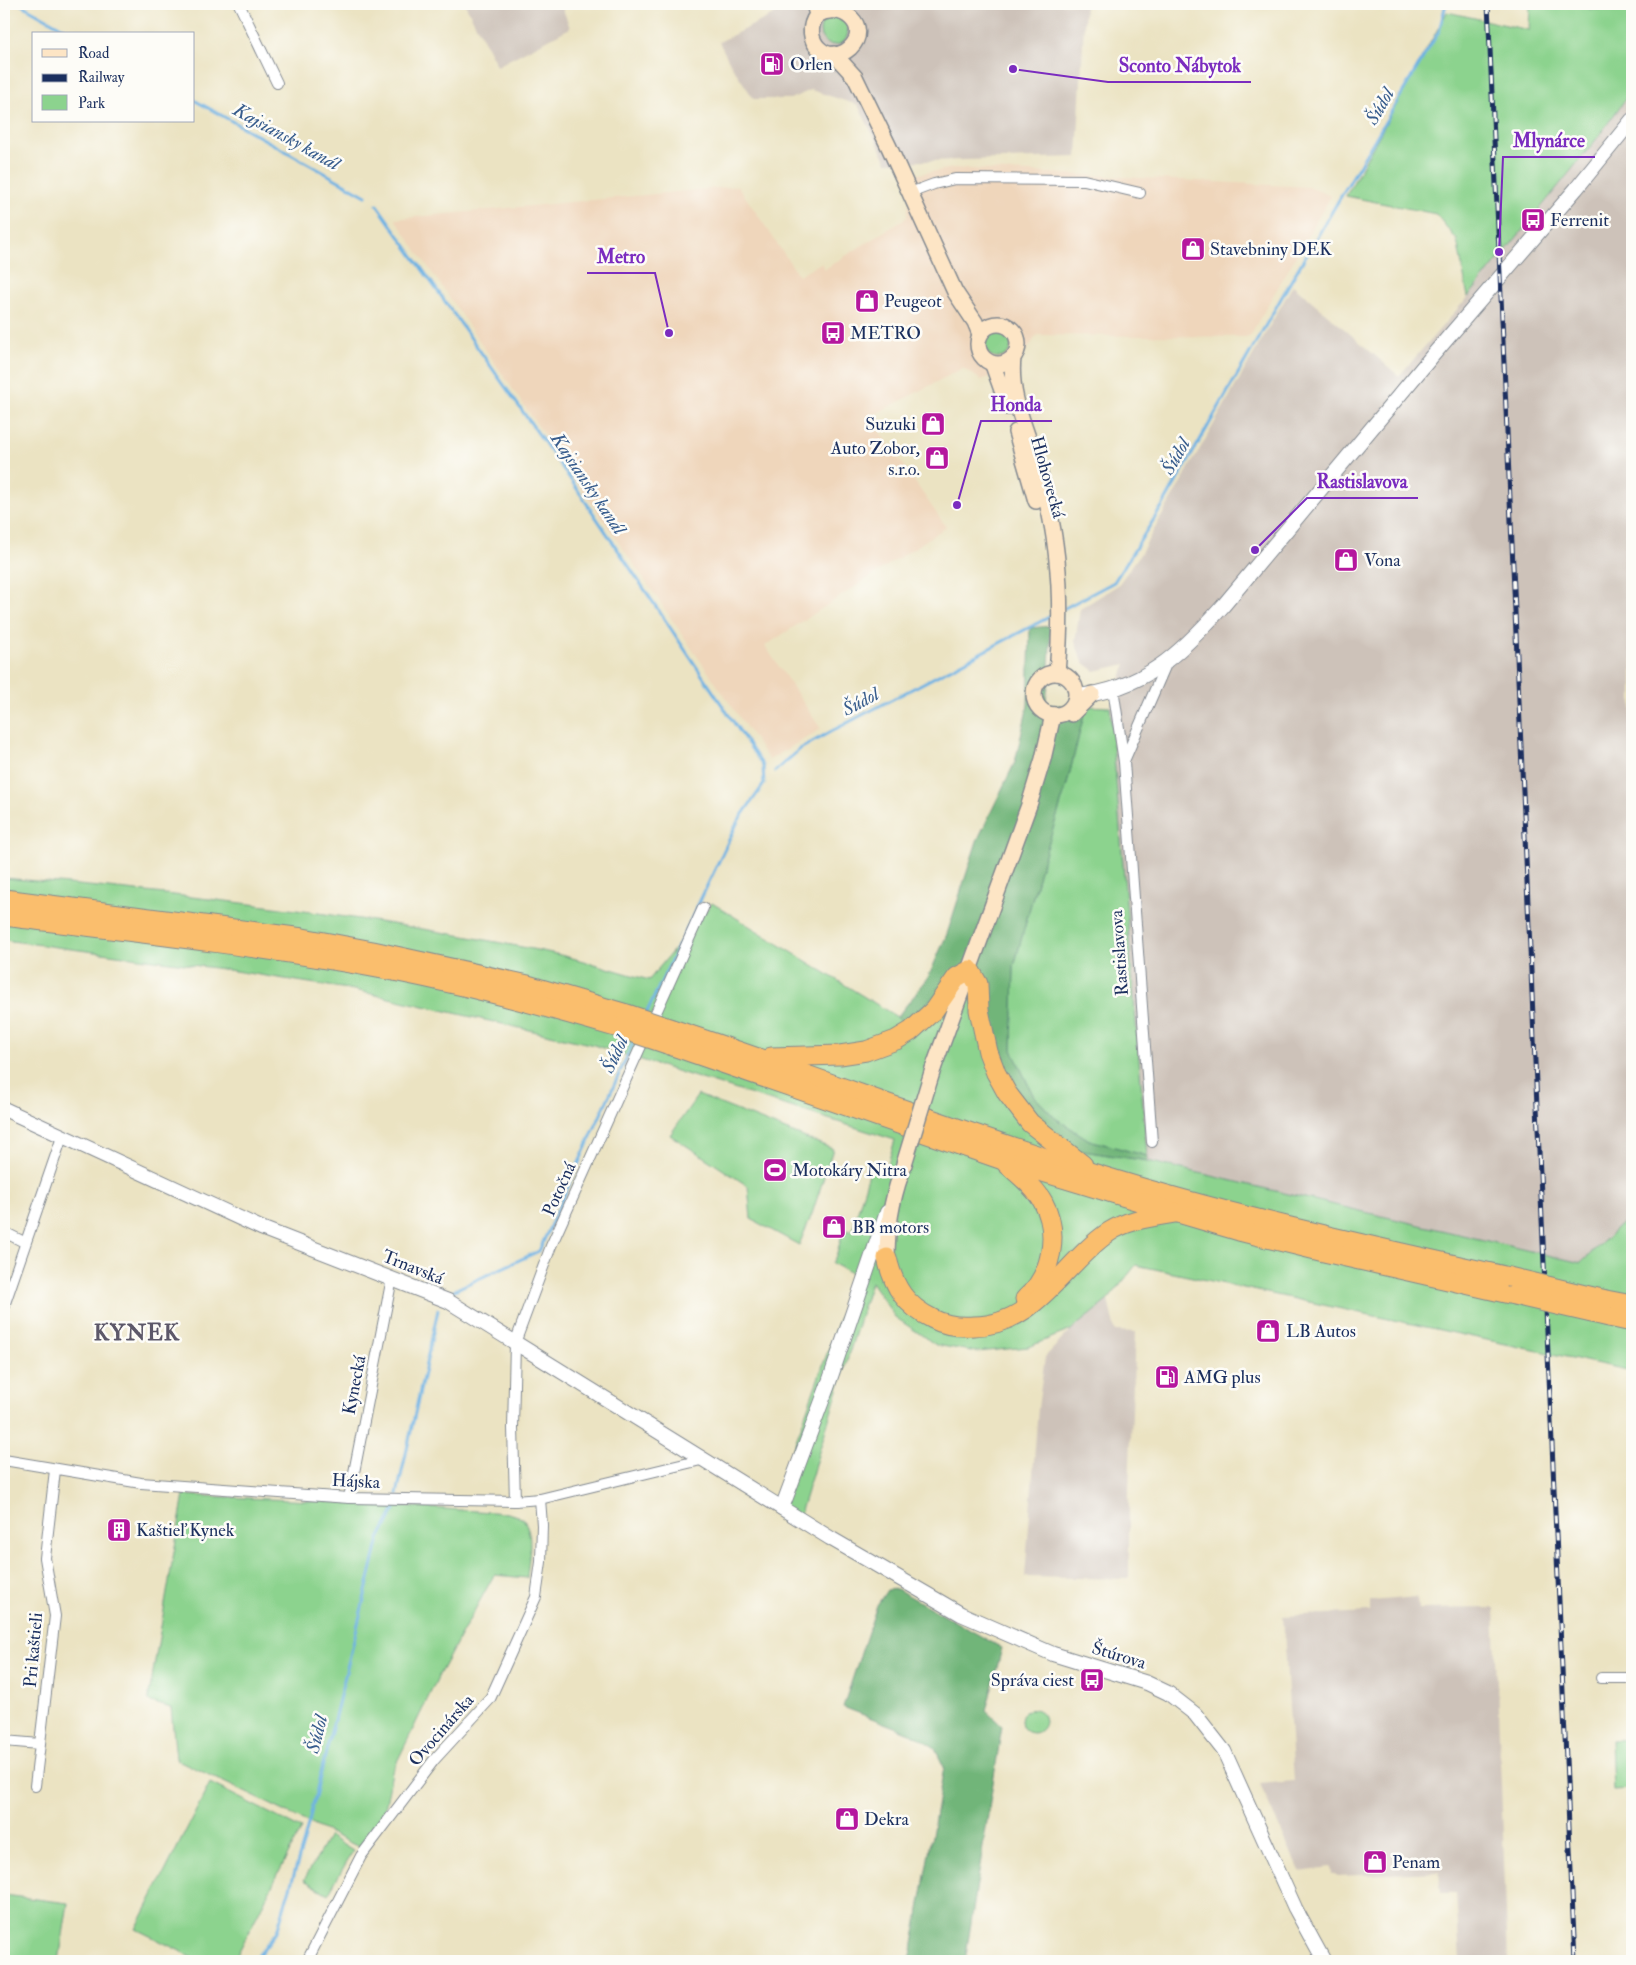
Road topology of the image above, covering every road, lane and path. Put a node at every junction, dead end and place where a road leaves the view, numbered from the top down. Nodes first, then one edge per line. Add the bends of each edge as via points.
1 (240, 4) edge
2 (835, 6) edge
3 (815, 10) edge
4 (851, 47) junction
5 (834, 54) junction
6 (855, 77) junction
7 (277, 83) dead end
8 (1632, 120) edge
9 (910, 193) junction
10 (1140, 193) dead end
11 (986, 329) junction
12 (1013, 358) junction
13 (993, 364) junction
14 (1059, 602) junction
15 (1167, 662) junction
16 (1057, 673) junction
17 (1113, 688) junction
18 (1092, 694) junction
19 (1076, 696) junction
20 (1053, 715) junction
21 (1048, 738) junction
22 (1124, 762) junction
23 (4, 899) edge
24 (703, 908) dead end
25 (4, 916) edge
26 (970, 970) junction
27 (623, 1021) junction
28 (670, 1036) junction
29 (759, 1057) junction
30 (4, 1109) edge
31 (62, 1137) junction
32 (1152, 1142) dead end
33 (1003, 1160) junction
34 (1096, 1175) junction
35 (892, 1198) junction
36 (1178, 1213) junction
37 (4, 1232) edge
38 (24, 1242) junction
39 (886, 1258) junction
40 (868, 1264) junction
41 (392, 1278) junction
42 (1511, 1286) junction
43 (1620, 1305) edge
44 (4, 1306) edge
45 (1632, 1322) edge
46 (515, 1343) junction
47 (705, 1459) junction
48 (4, 1460) edge
49 (55, 1470) junction
50 (348, 1498) junction
51 (540, 1499) junction
52 (515, 1501) junction
53 (782, 1508) junction
54 (1601, 1678) dead end
55 (1632, 1678) edge
56 (4, 1740) edge
57 (40, 1744) junction
58 (35, 1786) dead end
59 (307, 1961) edge
60 (1324, 1961) edge

1 - 7 street
2 - 3 main road
2 - 4 main road via 848,13 856,23 857,35
3 - 5 main road via 812,39 823,51
4 - 5 main road
4 - 6 main road
5 - 6 main road
6 - 9 main road
8 - 15 street via 1223,606
9 - 10 street via 954,180 1084,180
9 - 11 main road via 955,292 975,322
11 - 12 main road via 998,324 1009,327 1016,336 1018,347
11 - 13 main road via 977,345 978,352
12 - 13 main road via 1004,364
12 - 14 main road, Hlohovecká via 1011,374 1015,399 1049,511 1057,554
13 - 14 main road, Hlohovecká via 1034,493
14 - 16 main road
15 - 17 street
15 - 22 street, Rastislavova
16 - 19 main road via 1071,680
16 - 20 main road via 1042,678 1034,694 1040,708
17 - 18 street
17 - 22 street, Rastislavova
18 - 19 street
18 - 21 main road
19 - 20 main road via 1069,710
20 - 21 main road
21 - 26 main road via 1029,805
22 - 32 street, Rastislavova
23 - 27 highway via 347,946 528,985
24 - 46 street, Potočná via 551,1246
25 - 27 highway via 162,935 368,966
26 - 29 highway via 957,977 934,1010 911,1031 881,1047 840,1055
26 - 34 highway via 978,984 980,1017 988,1052 1007,1093 1042,1134
26 - 35 main road, bridge
27 - 28 highway, bridge
28 - 29 highway
28 - 33 highway
29 - 34 highway
30 - 31 street, Trnavská
31 - 38 street
31 - 41 street, Trnavská via 261,1228
33 - 36 highway
33 - 39 highway via 1043,1201 1052,1229 1046,1269 1028,1297 996,1316 952,1318 916,1301
34 - 42 highway
35 - 39 main road
35 - 40 street
36 - 39 highway via 1134,1221 1109,1232 1032,1305 1006,1320 979,1326 944,1323 912,1306 891,1278
36 - 42 highway via 1314,1249
37 - 38 street
38 - 44 street
39 - 40 street
40 - 53 street
41 - 46 street, Trnavská via 448,1301
41 - 50 street, Kynecká
42 - 43 highway, bridge
43 - 45 highway
46 - 47 street, Trnavská
46 - 52 street, Potočná
47 - 51 street, Hájska
47 - 53 street, Trnavská
48 - 49 street, Hájska
49 - 50 street, Hájska via 141,1484
49 - 57 street, Pri kaštieli via 45,1558 55,1616
50 - 52 street, Hájska
51 - 52 street, Hájska
51 - 59 street, Ovocinárska via 541,1562 536,1597 490,1699 434,1760 361,1856
53 - 60 street, Štúrova via 961,1614 1054,1654 1158,1687 1188,1707 1224,1751 1295,1908
54 - 55 street
56 - 57 street
57 - 58 street, Pri kaštieli

